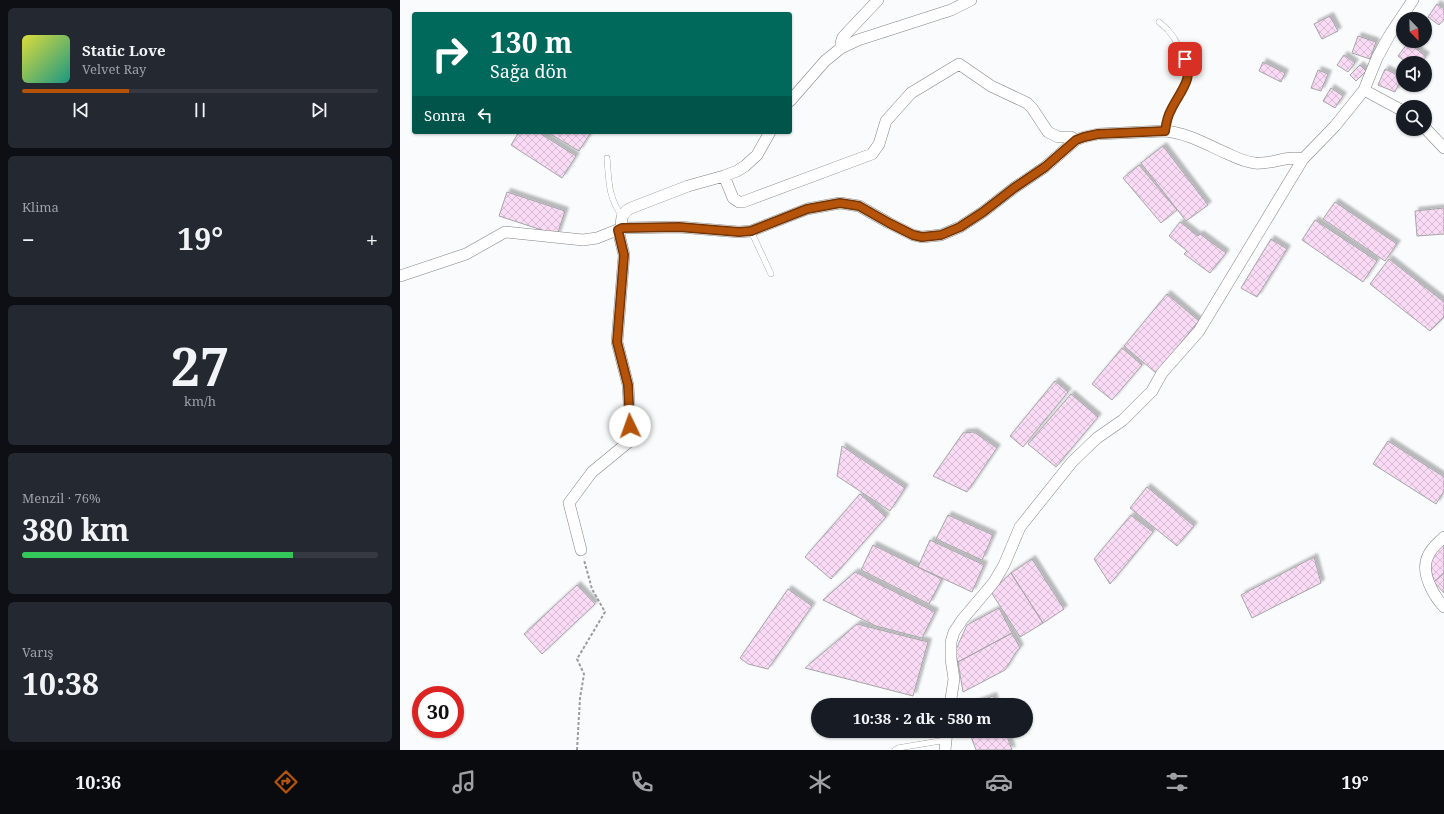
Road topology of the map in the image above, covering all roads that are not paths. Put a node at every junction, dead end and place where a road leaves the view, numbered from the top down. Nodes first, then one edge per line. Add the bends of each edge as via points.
1 (878, 0) edge
2 (971, 0) edge
3 (1413, 0) edge
4 (1159, 22) dead end
5 (841, 48) junction
6 (1364, 90) junction
7 (792, 99) edge
8 (1396, 107) edge
9 (1165, 131) junction
10 (769, 134) edge
11 (1432, 135) edge
12 (1076, 140) junction
13 (1444, 148) edge
14 (607, 158) dead end
15 (1303, 159) junction
16 (724, 176) junction
17 (622, 216) junction
18 (620, 229) junction
19 (751, 231) junction
20 (771, 274) dead end
21 (400, 276) edge
22 (1444, 537) edge
23 (581, 550) road end
24 (1444, 607) edge
25 (951, 698) edge
26 (946, 740) edge
27 (896, 750) edge

1 - 5 street via 843,37
2 - 5 street via 951,10 858,40
3 - 6 street via 1377,58
4 - 9 lane via 1174,38 1189,69 1188,79 1168,116
5 - 7 street via 825,61
6 - 8 street
6 - 15 street via 1335,126
9 - 12 street via 1098,134
9 - 15 street via 1188,136 1248,162
10 - 16 street via 751,161
11 - 13 street
12 - 16 street via 1071,137 1058,137 1048,132 1027,103 991,86 959,64 911,93 886,121 879,144 872,154 743,202 733,198
12 - 19 street via 1045,167 983,212 941,235 913,235 859,206 840,203 796,212
14 - 17 lane via 610,192 615,207
15 - 25 street via 1199,331 1162,373 1152,391 1072,462 1020,527 994,582 954,632 951,642 954,679
16 - 17 street via 648,200 626,211
17 - 18 street
18 - 19 street via 679,227
18 - 21 street via 597,238 583,240 505,232 466,254
18 - 23 street via 624,255 617,342 628,385 631,440 592,472 569,503
19 - 20 lane
22 - 24 street via 1432,549 1425,565 1431,586
26 - 27 lane

